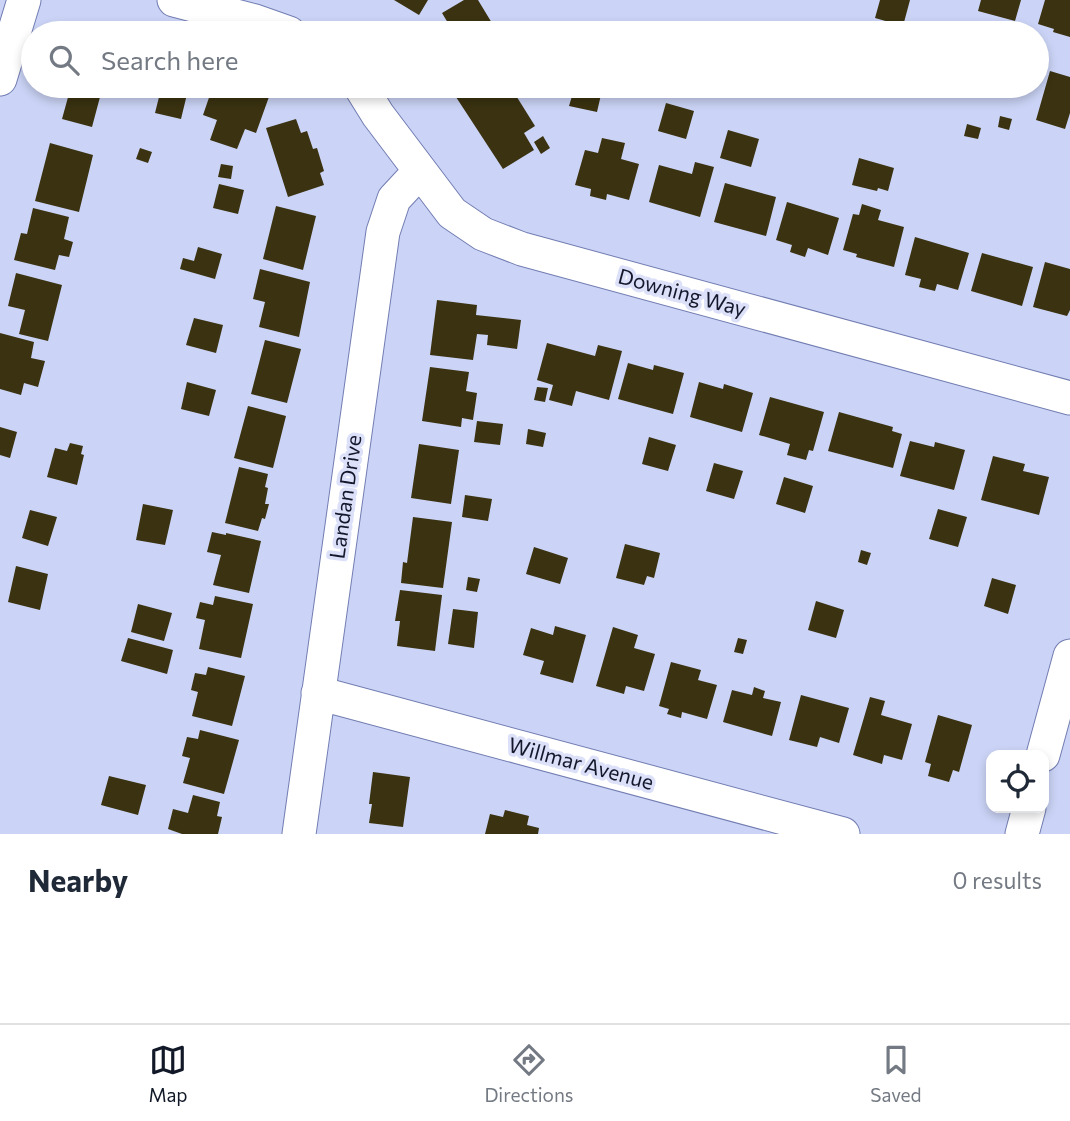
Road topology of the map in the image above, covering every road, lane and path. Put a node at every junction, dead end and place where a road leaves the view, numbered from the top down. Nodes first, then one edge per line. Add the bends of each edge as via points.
1 (24, 0) edge
2 (174, 0) edge
3 (256, 21) edge
4 (0, 79) edge
5 (368, 98) edge
6 (420, 171) junction
7 (1070, 398) edge
8 (1070, 656) edge
9 (318, 693) junction
10 (1044, 750) edge
11 (1028, 813) edge
12 (299, 834) edge
13 (842, 834) edge
14 (1022, 834) edge

1 - 4 street
2 - 3 street
5 - 6 street, Downing Way
6 - 7 street, Downing Way via 452,213 483,234 522,249
6 - 9 street, Landan Drive via 394,199 383,232
8 - 10 street
9 - 12 street, Landan Drive
9 - 13 street, Willmar Avenue
11 - 14 street

